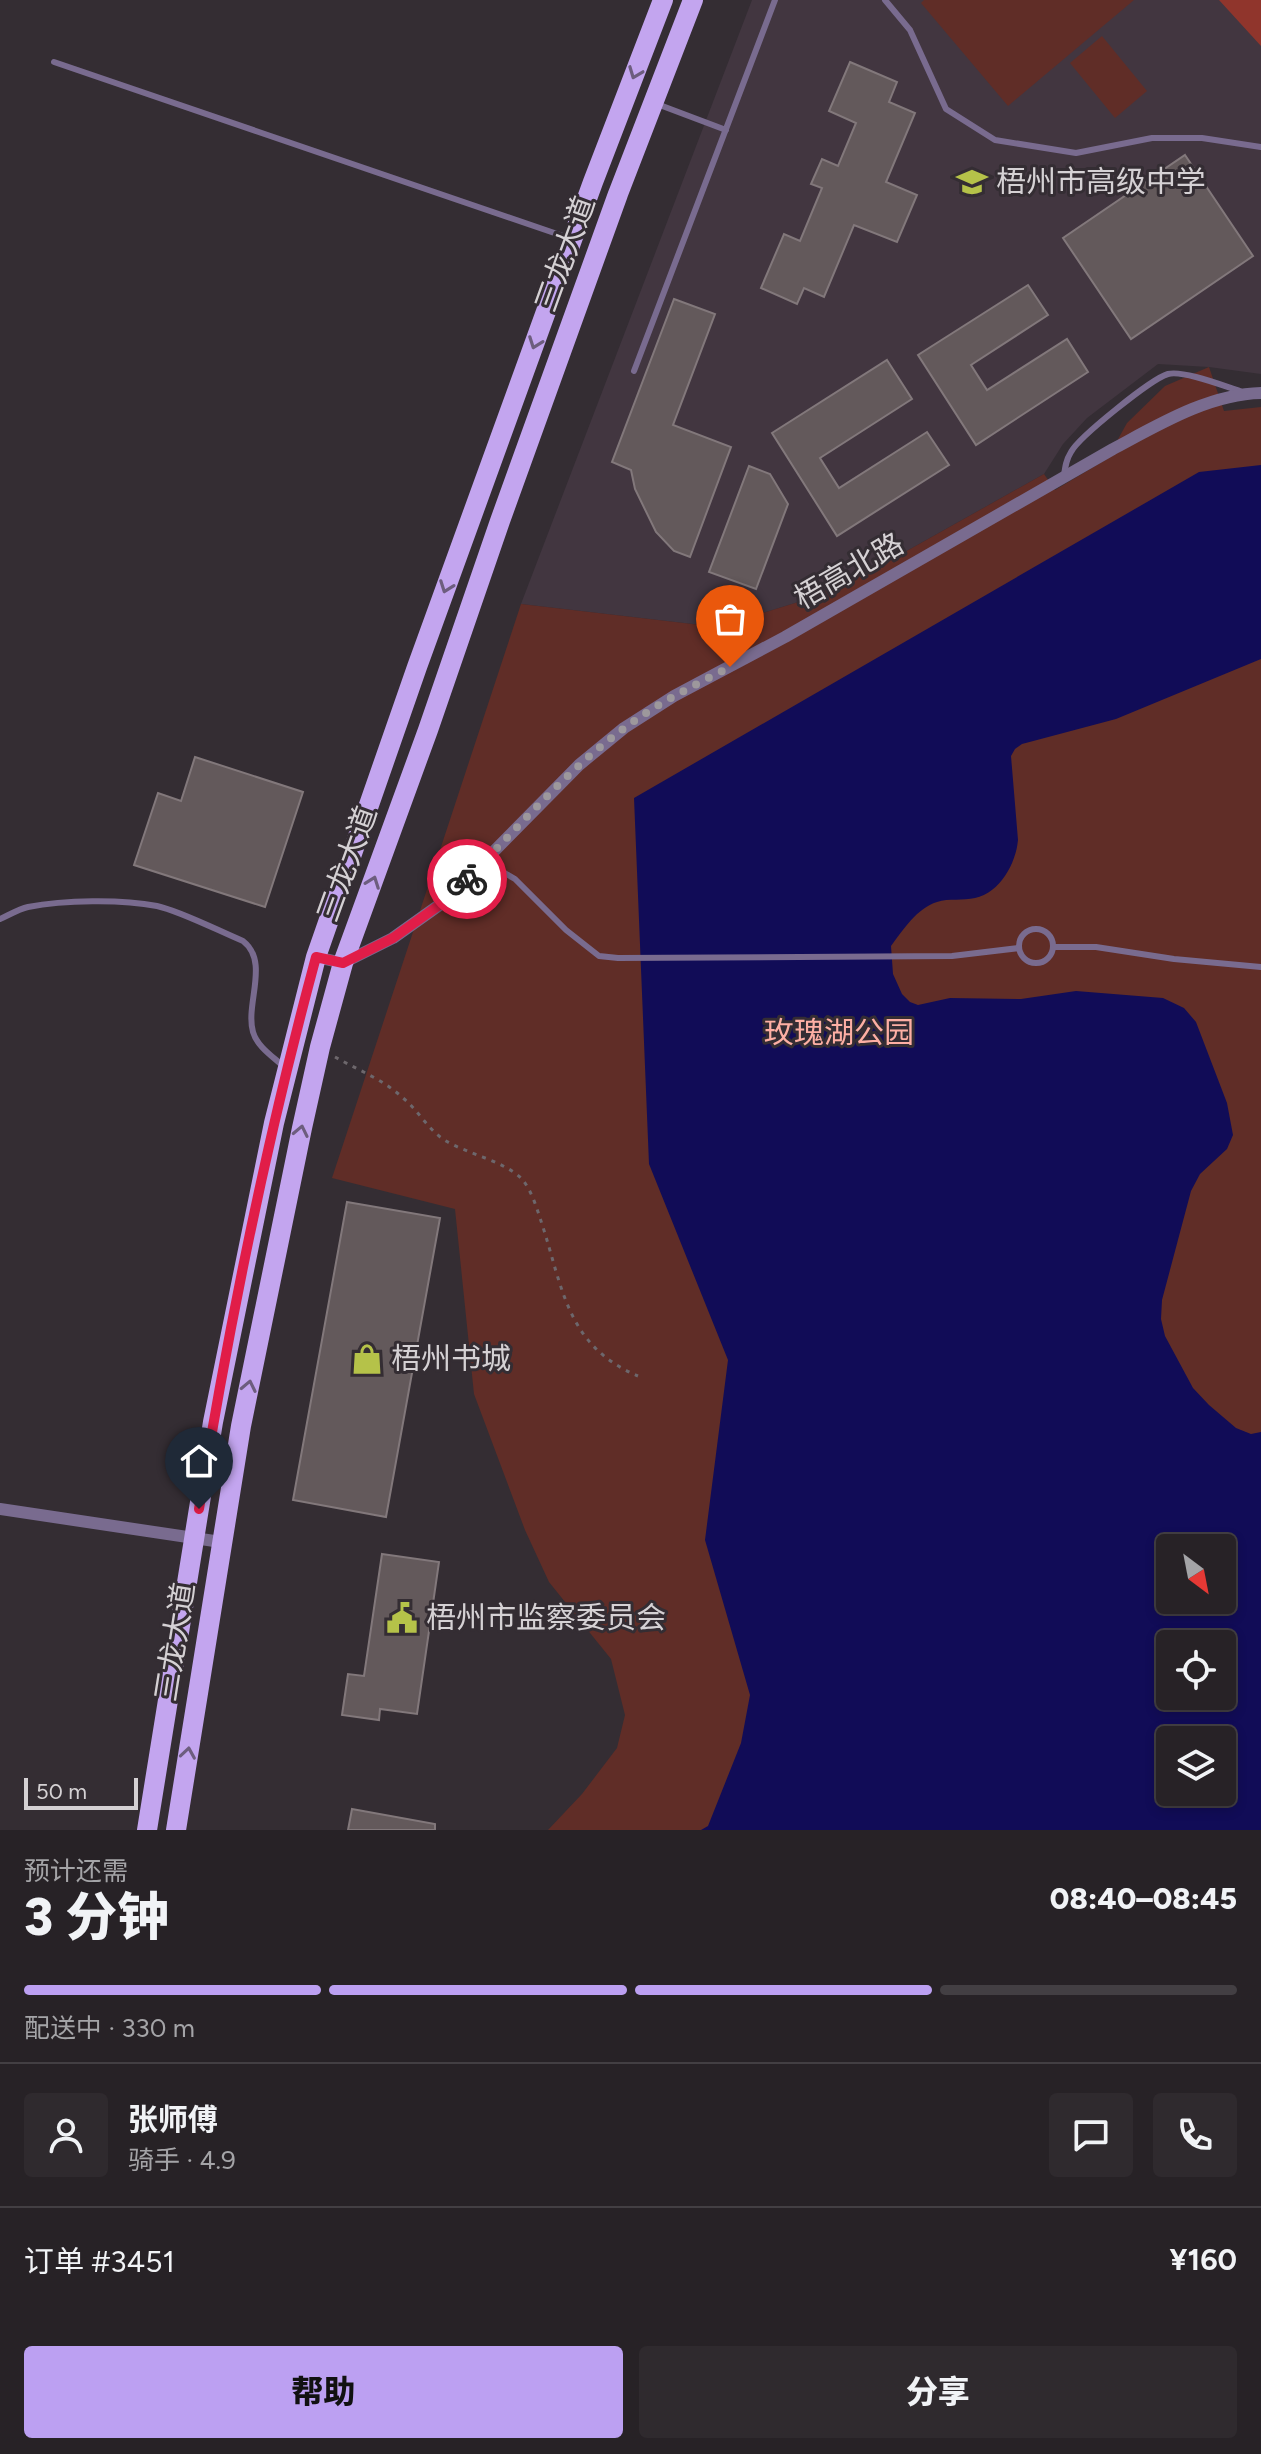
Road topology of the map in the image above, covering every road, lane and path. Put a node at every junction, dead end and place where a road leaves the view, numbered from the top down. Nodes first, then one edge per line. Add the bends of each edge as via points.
1 (663, 0) edge
2 (693, 0) edge
3 (775, 0) edge
4 (885, 0) edge
5 (54, 62) dead end
6 (653, 102) junction
7 (726, 130) junction
8 (1261, 147) edge
9 (573, 239) junction
10 (634, 371) dead end
11 (1254, 393) edge
12 (1064, 477) junction
13 (484, 861) junction
14 (0, 919) edge
15 (1053, 947) junction
16 (1019, 948) junction
17 (316, 957) junction
18 (343, 963) junction
19 (1261, 967) edge
20 (320, 1047) junction
21 (288, 1071) junction
22 (638, 1376) dead end
23 (0, 1509) edge
24 (194, 1538) junction
25 (221, 1542) junction
26 (147, 1830) edge
27 (176, 1830) edge

1 -> 9 main road, 三龙大道
2 - 6 main road, 三龙大道
3 - 7 lane
4 - 8 lane via 910,30 946,109 995,140 1076,153 1152,138 1202,138
5 - 9 lane
6 - 7 lane
18 -> 6 main road, 三龙大道
7 - 10 lane
9 -> 17 main road, 三龙大道
11 - 12 street, 梧高北路 via 1220,399 1171,419
11 - 12 lane via 1168,374 1086,435 1072,449
12 - 13 street, 梧高北路 via 624,728 579,765
13 - 16 lane via 515,879 599,956 939,956
13 - 18 street, 梧高北路 via 445,901 393,938
14 - 21 lane via 52,904 136,904 159,907 243,941 255,963 253,1035
15 - 16 lane via 1039,963 1023,958
15 - 16 lane via 1050,936 1035,928 1024,932
15 - 19 lane via 1096,947
17 - 18 street
17 - 21 main road, 三龙大道
18 - 20 main road, 三龙大道
20 - 22 path via 401,1096 435,1133 524,1181 572,1319 609,1362
25 -> 20 main road, 三龙大道
21 - 24 main road, 三龙大道 via 216,1407
23 - 24 street
24 - 25 street
24 - 26 main road, 三龙大道
27 -> 25 main road, 三龙大道

